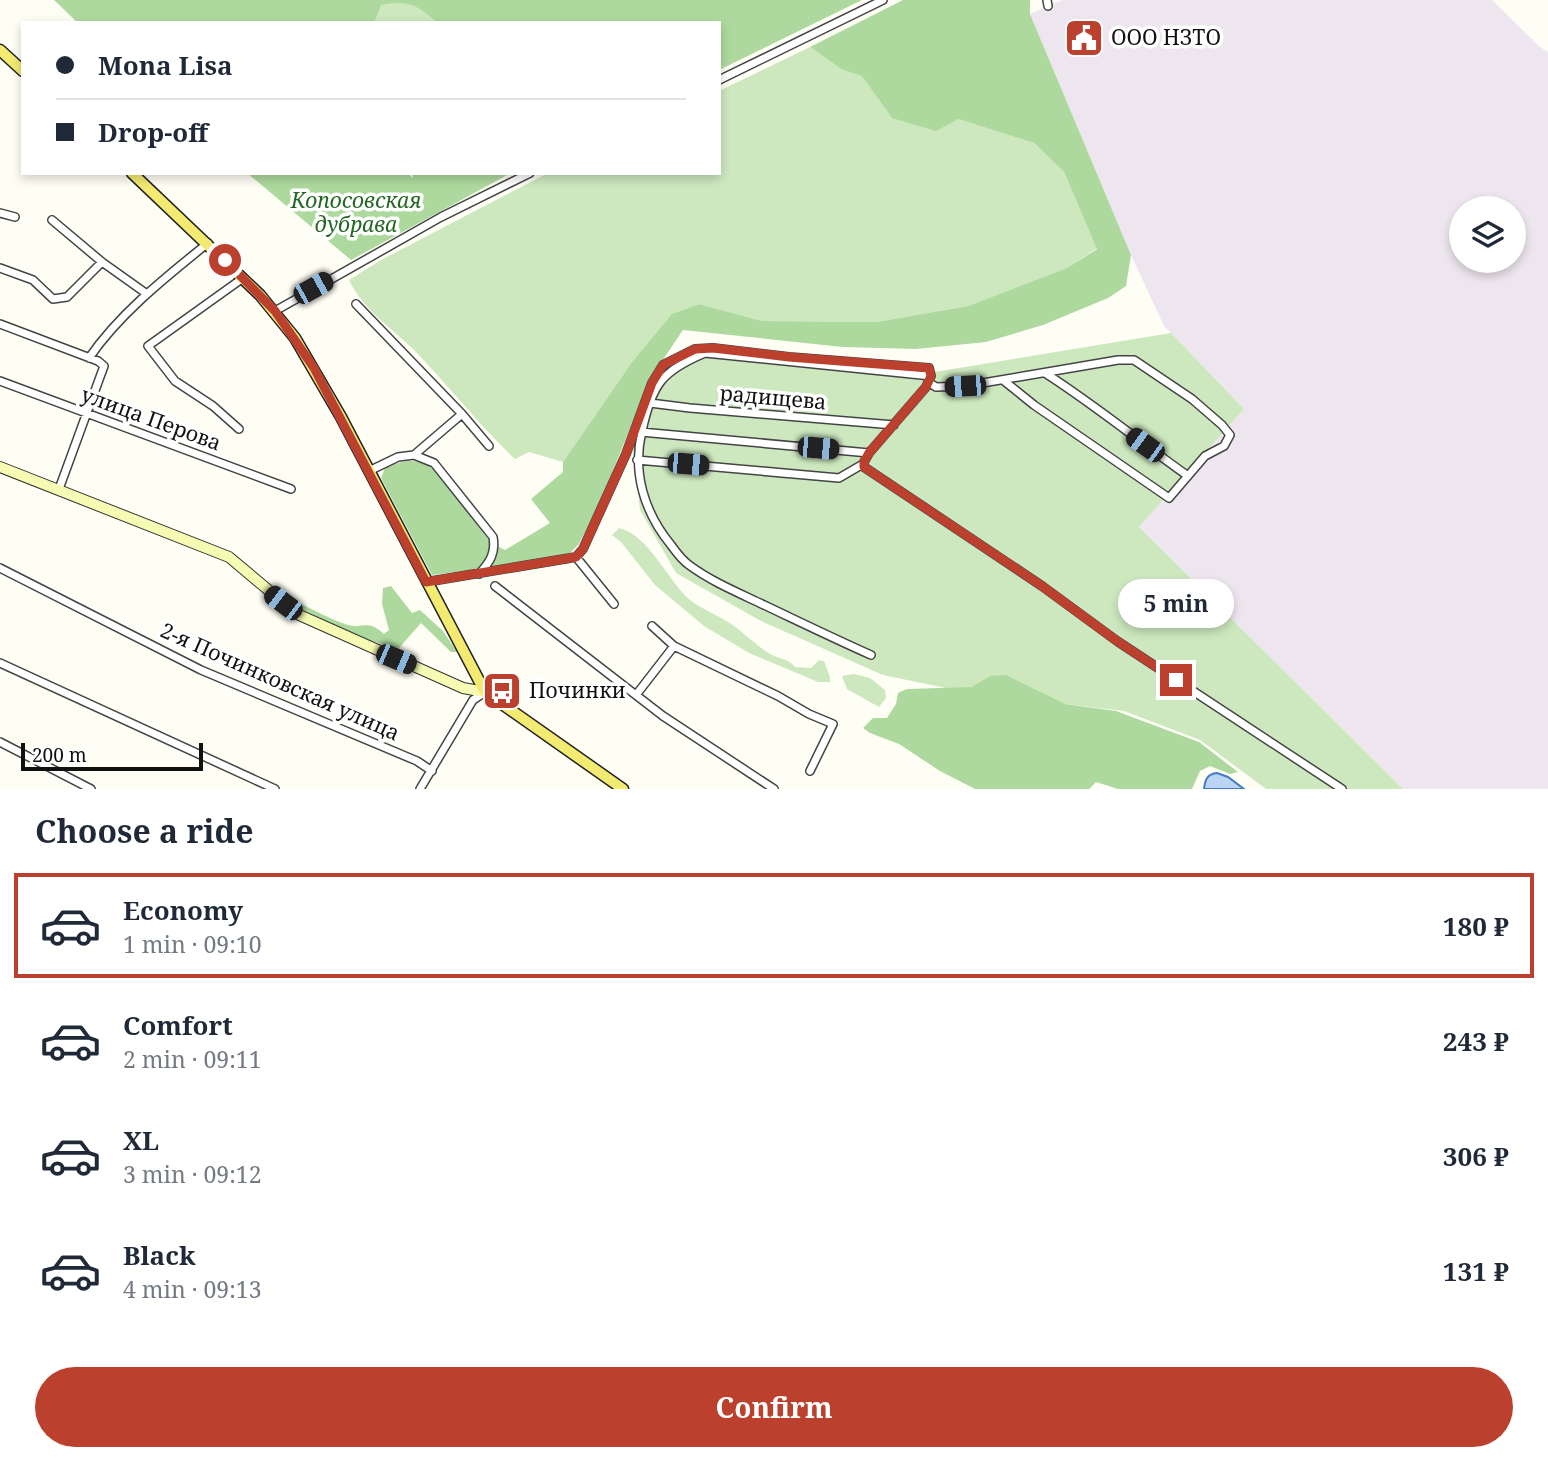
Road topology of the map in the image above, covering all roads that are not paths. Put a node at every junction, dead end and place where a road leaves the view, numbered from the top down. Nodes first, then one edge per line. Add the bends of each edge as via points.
1 (883, 0) edge
2 (0, 50) edge
3 (21, 69) edge
4 (721, 79) edge
5 (134, 175) edge
6 (526, 175) edge
7 (0, 213) edge
8 (15, 217) dead end
9 (52, 220) dead end
10 (208, 243) junction
11 (102, 262) junction
12 (0, 268) edge
13 (243, 278) junction
14 (147, 294) junction
15 (356, 304) dead end
16 (275, 311) junction
17 (0, 324) edge
18 (89, 358) junction
19 (1045, 373) junction
20 (930, 379) junction
21 (1003, 380) junction
22 (0, 382) edge
23 (650, 403) junction
24 (85, 413) junction
25 (462, 414) junction
26 (894, 425) junction
27 (239, 429) dead end
28 (641, 432) junction
29 (489, 446) dead end
30 (869, 453) junction
31 (414, 455) junction
32 (637, 460) junction
33 (863, 464) junction
34 (0, 467) edge
35 (369, 471) junction
36 (1188, 476) junction
37 (59, 489) junction
38 (291, 489) dead end
39 (576, 557) junction
40 (0, 568) edge
41 (479, 574) junction
42 (426, 582) junction
43 (495, 586) dead end
44 (614, 604) dead end
45 (652, 626) dead end
46 (674, 646) junction
47 (871, 655) dead end
48 (0, 663) edge
49 (485, 692) junction
50 (636, 695) junction
51 (0, 743) edge
52 (432, 771) junction
53 (810, 771) dead end
54 (91, 789) edge
55 (275, 789) edge
56 (420, 789) edge
57 (623, 789) edge
58 (774, 789) edge
59 (1342, 789) edge

1 - 4 street
2 - 3 main road
5 - 10 main road
6 - 16 street via 441,217
7 - 8 street
9 - 11 street
10 - 13 main road
10 - 14 street
11 - 12 street via 67,297 52,299 33,280
11 - 14 street
13 - 16 main road
13 - 27 street via 148,346 175,381
14 - 18 street
15 - 25 street
16 - 35 main road via 314,368
17 - 18 street
18 - 24 street via 104,366
19 - 21 street
19 - 36 street
19 - 36 street via 1135,360 1192,399 1230,435 1224,446 1205,456
20 - 21 street via 936,387
20 - 23 street via 705,353 677,365 661,379
20 - 26 street
20 - 39 street via 929,368 713,348 695,349 663,365
21 - 36 street via 1169,498
22 - 24 street, улица Перова
23 - 26 street, радищева
23 - 28 street
24 - 37 street
24 - 38 street, улица Перова
25 - 29 street
25 - 31 street
26 - 30 street
28 - 30 street
28 - 32 street
30 - 33 street
31 - 35 street
31 - 41 street via 434,463 493,537 490,562
32 - 33 street via 839,478
32 - 47 street via 646,501 661,533 686,564
33 - 59 street via 1117,641
34 - 37 street
35 - 42 main road
37 - 49 street via 229,557 298,614 463,688
39 - 41 street
39 - 44 street
40 - 52 street, 2-я Починковская улица via 201,670
41 - 42 street
42 - 49 main road
43 - 50 street
45 - 46 street
46 - 50 street
46 - 53 street via 833,724
48 - 55 street
49 - 52 street via 473,700
49 - 57 main road
50 - 58 street
51 - 54 street
52 - 56 street

